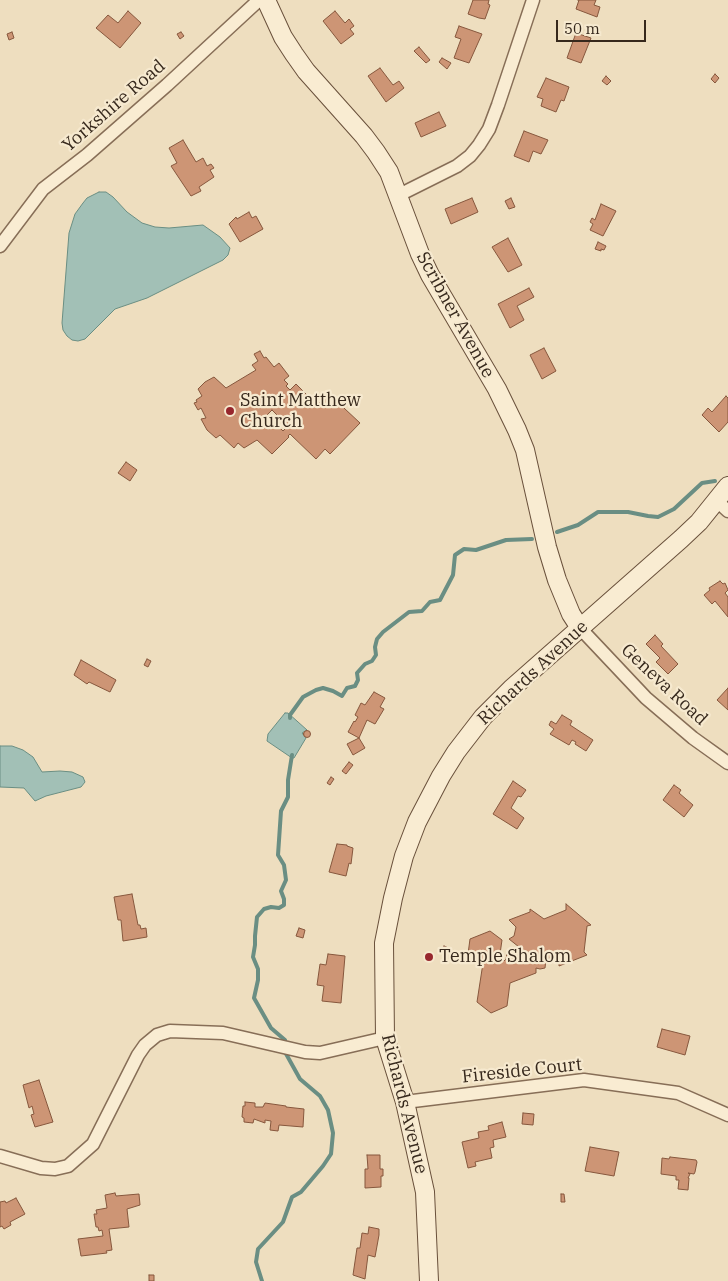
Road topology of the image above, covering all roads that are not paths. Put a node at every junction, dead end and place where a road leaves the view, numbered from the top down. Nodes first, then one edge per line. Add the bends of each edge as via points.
1 (259, 0) edge
2 (266, 0) edge
3 (533, 0) edge
4 (398, 195) junction
5 (0, 246) edge
6 (728, 486) edge
7 (722, 506) edge
8 (580, 628) junction
9 (728, 763) edge
10 (385, 1038) junction
11 (405, 1102) junction
12 (728, 1114) edge
13 (0, 1156) edge
14 (429, 1281) edge

1 - 5 street, Yorkshire Road via 87,155 43,189
2 - 4 street, Scribner Avenue via 294,54 376,152
3 - 4 street via 498,105 479,146 456,166
4 - 8 street, Scribner Avenue via 430,275 497,389 517,430 525,450 557,580
6 - 7 street, Richards Avenue
7 - 8 street, Richards Avenue
8 - 9 street, Geneva Road via 646,698
8 - 10 street, Richards Avenue via 483,718 456,752 421,813 404,856 384,943
10 - 11 street, Richards Avenue
10 - 13 street via 320,1053 223,1033 170,1031 157,1035 145,1045 93,1144 68,1166 40,1168
11 - 12 street, Fireside Court via 584,1080 678,1093
11 - 14 street, Richards Avenue via 425,1192

